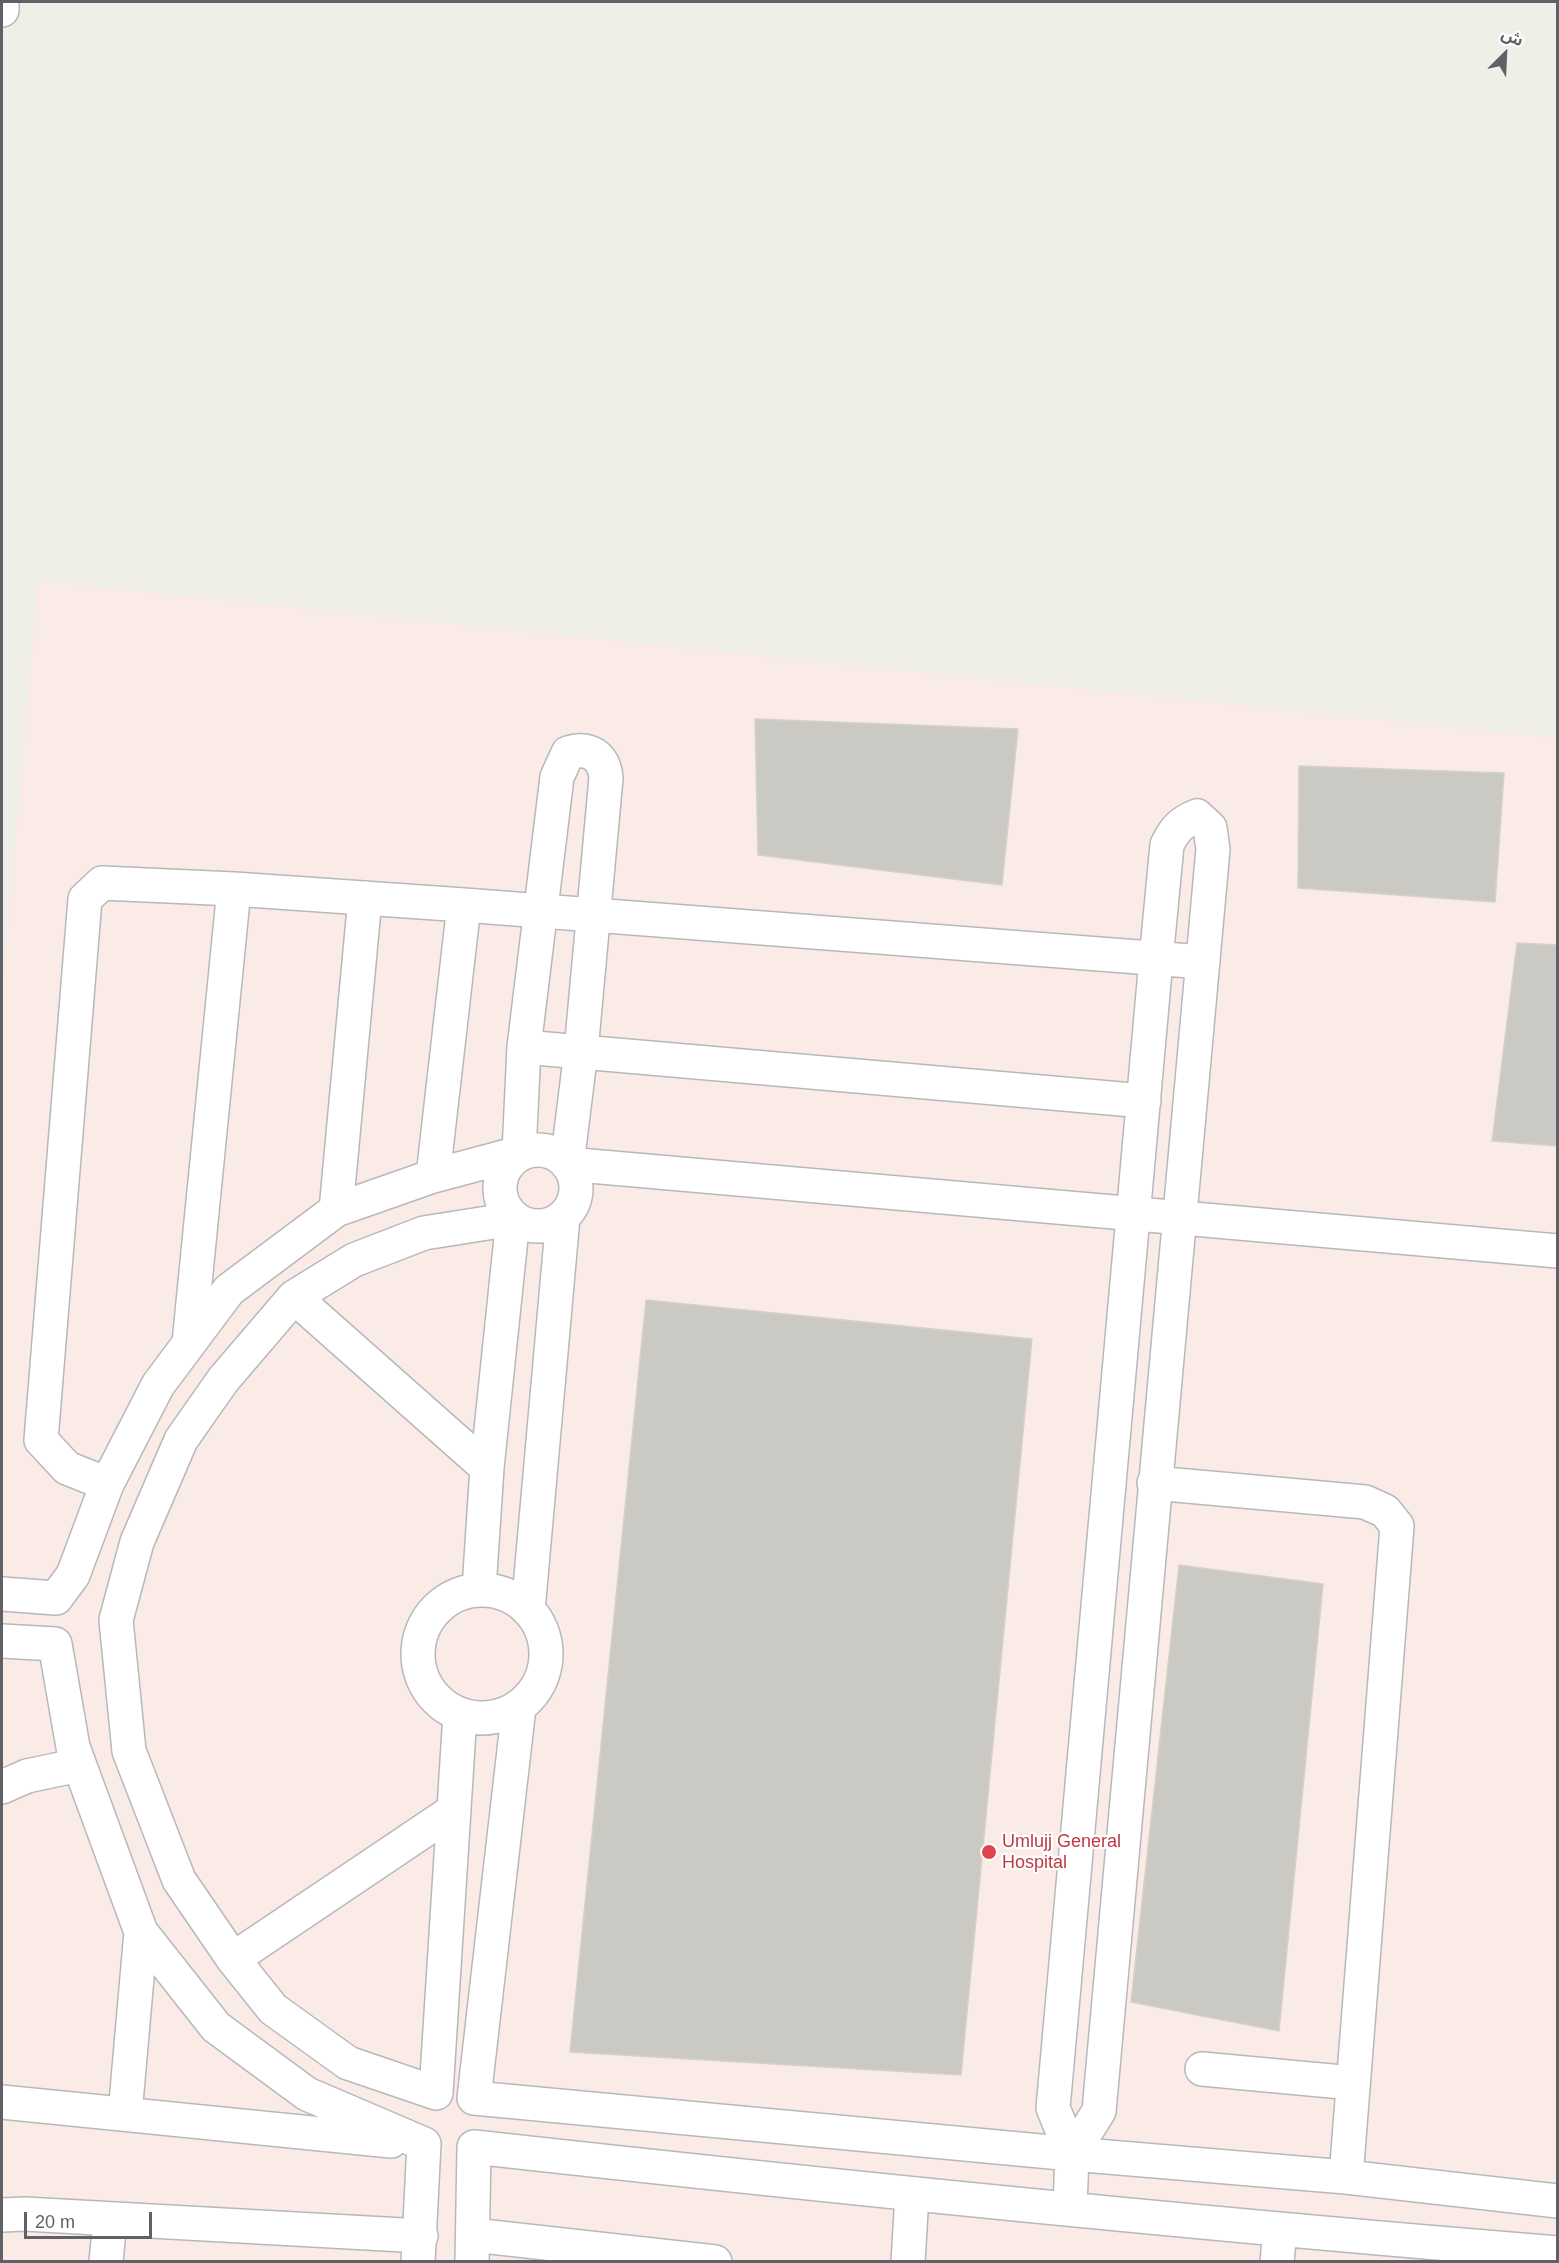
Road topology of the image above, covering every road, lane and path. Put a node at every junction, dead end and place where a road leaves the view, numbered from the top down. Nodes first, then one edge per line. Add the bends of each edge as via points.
1 (2, 2) edge
2 (2, 10) edge
3 (234, 889) junction
4 (365, 898) junction
5 (464, 905) junction
6 (541, 911) junction
7 (592, 916) junction
8 (1156, 960) junction
9 (1203, 962) junction
10 (524, 1047) junction
11 (581, 1051) junction
12 (1144, 1101) junction
13 (519, 1153) junction
14 (567, 1164) junction
15 (433, 1176) junction
16 (336, 1210) junction
17 (1134, 1212) junction
18 (562, 1217) junction
19 (1178, 1218) junction
20 (513, 1219) junction
21 (1557, 1251) edge
22 (294, 1297) junction
23 (189, 1343) junction
24 (1114, 1443) junction
25 (1158, 1445) junction
26 (488, 1468) junction
27 (1154, 1483) junction
28 (107, 1484) junction
29 (478, 1589) junction
30 (2, 1594) edge
31 (56, 1598) junction
32 (528, 1610) junction
33 (2, 1641) edge
34 (55, 1644) junction
35 (519, 1707) junction
36 (460, 1714) junction
37 (1089, 1716) junction
38 (1134, 1720) junction
39 (80, 1765) junction
40 (2, 1787) edge
41 (453, 1811) junction
42 (141, 1932) junction
43 (233, 1959) junction
44 (1202, 2069) dead end
45 (1353, 2083) junction
46 (436, 2094) junction
47 (474, 2098) junction
48 (2, 2102) edge
49 (125, 2114) junction
50 (424, 2144) junction
51 (474, 2147) junction
52 (1072, 2154) junction
53 (1346, 2177) junction
54 (912, 2195) junction
55 (1557, 2201) edge
56 (1070, 2209) junction
57 (2, 2215) edge
58 (110, 2219) junction
59 (1279, 2246) edge
60 (473, 2248) edge
61 (420, 2249) edge
62 (1557, 2253) edge
63 (106, 2262) edge
64 (715, 2262) edge
65 (908, 2262) edge

1 - 2 lane
3 - 4 lane
3 - 23 lane
3 - 28 lane via 102,882 85,900 41,1440 67,1468
4 - 5 lane
4 - 16 lane
5 - 6 lane
5 - 15 lane
6 - 7 lane
6 - 7 lane via 557,777 568,753 581,749 596,754 605,765 606,778
6 - 10 lane
7 - 8 lane
7 - 11 lane
8 - 9 lane
8 - 9 lane via 1167,845 1174,831 1197,816 1210,828 1213,849
8 - 12 lane
9 - 19 lane
10 - 11 lane
10 - 13 lane
11 - 12 lane
11 - 14 lane
12 - 17 lane
13 - 14 lane via 541,1150 556,1154
13 - 15 lane
13 - 20 lane via 504,1170 500,1185 502,1199
14 - 17 lane
14 - 18 lane via 576,1192 572,1206
15 - 16 lane
16 - 23 lane via 229,1290
17 - 19 lane
17 - 24 lane
18 - 20 lane via 549,1225 535,1226
18 - 32 lane
19 - 21 lane
19 - 25 lane
20 - 22 lane via 424,1233 354,1260
20 - 26 lane
22 - 26 lane
22 - 43 lane via 223,1380 181,1440 137,1542 116,1620 129,1751 179,1880
23 - 28 lane via 158,1385
24 - 25 lane
24 - 37 lane
25 - 27 lane
26 - 29 lane
27 - 38 lane
27 - 45 lane via 1365,1502 1386,1511 1397,1526
28 - 31 lane via 73,1575
29 - 32 lane via 514,1598
29 - 36 lane via 452,1598 431,1615 417,1648 425,1684 435,1698
30 - 31 lane
31 - 34 lane
32 - 35 lane via 539,1625 546,1660 533,1694
33 - 34 lane
34 - 39 lane via 73,1747
35 - 36 lane via 503,1715
35 - 47 lane
36 - 41 lane
37 - 38 lane
37 - 52 lane via 1053,2108
38 - 52 lane via 1099,2111
39 - 40 lane via 27,1776
39 - 42 lane
41 - 43 lane
41 - 46 lane
42 - 49 lane
42 - 50 lane via 216,2027 307,2094
43 - 46 lane via 273,2009 348,2063
44 - 45 lane
45 - 53 lane
46 - 47 lane via 449,2090
46 - 50 lane via 420,2116
47 - 51 lane via 483,2109 485,2122 483,2136
47 - 52 lane
48 - 49 lane
49 - 50 lane
50 - 51 lane via 449,2156
50 - 61 lane
51 - 54 lane
51 - 60 lane
52 - 53 lane
52 - 56 lane
53 - 55 lane
54 - 56 lane
54 - 65 lane
56 - 59 lane
57 - 58 lane
58 - 61 lane
58 - 63 lane
59 - 62 lane
60 - 64 lane

